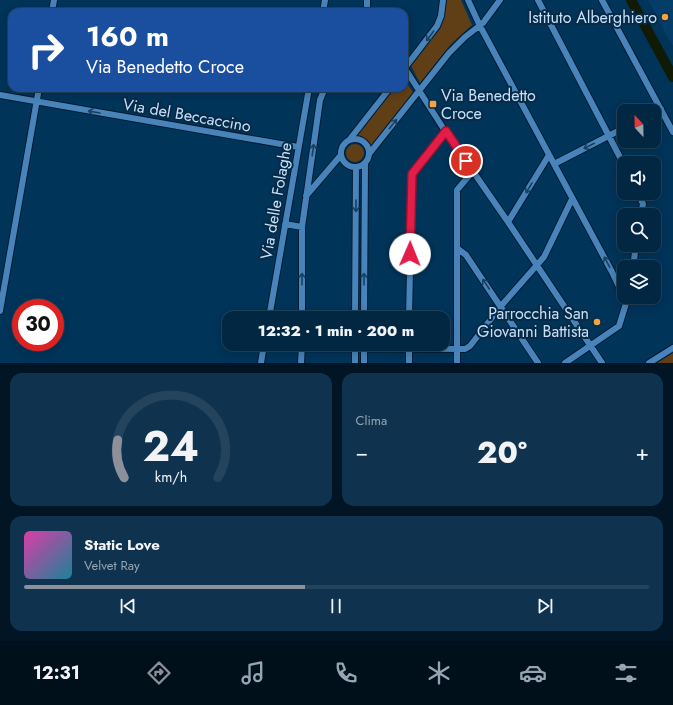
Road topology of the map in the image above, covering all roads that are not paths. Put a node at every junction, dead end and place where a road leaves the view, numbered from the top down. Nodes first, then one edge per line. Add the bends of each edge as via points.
1 (443, 0) edge
2 (468, 0) edge
3 (500, 0) edge
4 (538, 0) edge
5 (602, 0) edge
6 (480, 26) junction
7 (408, 63) edge
8 (408, 74) edge
9 (419, 91) junction
10 (38, 92) edge
11 (308, 92) edge
12 (323, 92) edge
13 (387, 92) edge
14 (0, 95) edge
15 (36, 102) junction
16 (658, 104) edge
17 (661, 109) edge
18 (446, 131) junction
19 (617, 131) edge
20 (673, 132) edge
21 (609, 135) junction
22 (350, 140) junction
23 (298, 147) junction
24 (369, 154) junction
25 (341, 155) junction
26 (549, 155) junction
27 (619, 156) edge
28 (365, 163) junction
29 (554, 164) junction
30 (356, 167) junction
31 (473, 172) junction
32 (306, 196) junction
33 (572, 199) junction
34 (508, 222) junction
35 (285, 224) junction
36 (302, 227) junction
37 (458, 249) junction
38 (355, 254) junction
39 (364, 255) junction
40 (536, 265) junction
41 (617, 281) edge
42 (625, 304) edge
43 (501, 306) junction
44 (0, 311) edge
45 (270, 311) edge
46 (302, 311) edge
47 (355, 311) edge
48 (364, 311) edge
49 (409, 311) edge
50 (590, 346) junction
51 (673, 348) edge
52 (450, 350) edge
53 (458, 350) junction
54 (263, 351) edge
55 (302, 351) edge
56 (355, 351) edge
57 (364, 351) edge
58 (409, 351) edge
59 (261, 363) edge
60 (301, 363) edge
61 (355, 363) edge
62 (364, 363) edge
63 (409, 363) edge
64 (458, 363) edge
65 (538, 363) edge
66 (565, 363) edge
67 (602, 363) edge
68 (649, 363) edge

1 -> 7 street via 437,26
2 - 6 street
3 - 6 street
4 - 21 street
5 - 16 street
6 - 9 street via 456,45
6 - 26 street
8 - 9 street
9 - 18 street
24 -> 9 street
10 - 15 street
11 - 23 street, Via delle Folaghe
32 -> 12 street
13 - 22 street
14 - 15 street, Via del Beccaccino
23 -> 15 street, Via del Beccaccino
15 - 44 street
17 - 20 street
18 - 31 street
18 - 49 street via 412,174
19 - 21 street
21 - 27 street
21 -> 29 street
22 - 24 street via 360,139 367,145
22 - 25 street via 344,144
23 - 35 street, Via delle Folaghe
24 - 28 street
25 - 30 street via 348,165
25 - 32 street
26 - 29 street
26 -> 34 street
28 - 30 street
28 - 39 street
29 - 33 street
30 -> 38 street
31 - 34 street
31 - 37 street via 457,190
32 - 36 street
33 - 40 street via 544,257
41 -> 33 street
34 - 40 street
35 - 36 street
35 - 45 street, Via delle Folaghe
46 -> 36 street
43 -> 37 street via 466,255
37 - 53 street
38 - 39 street
38 - 47 street
48 -> 39 street
40 - 43 street
40 - 50 street
42 - 50 street via 620,326
43 - 53 street via 470,346
43 - 65 street
50 - 66 street
50 - 67 street
51 - 68 street
52 - 53 street
53 - 64 street
54 - 59 street
55 - 60 street
56 - 61 street
57 - 62 street
58 - 63 street

